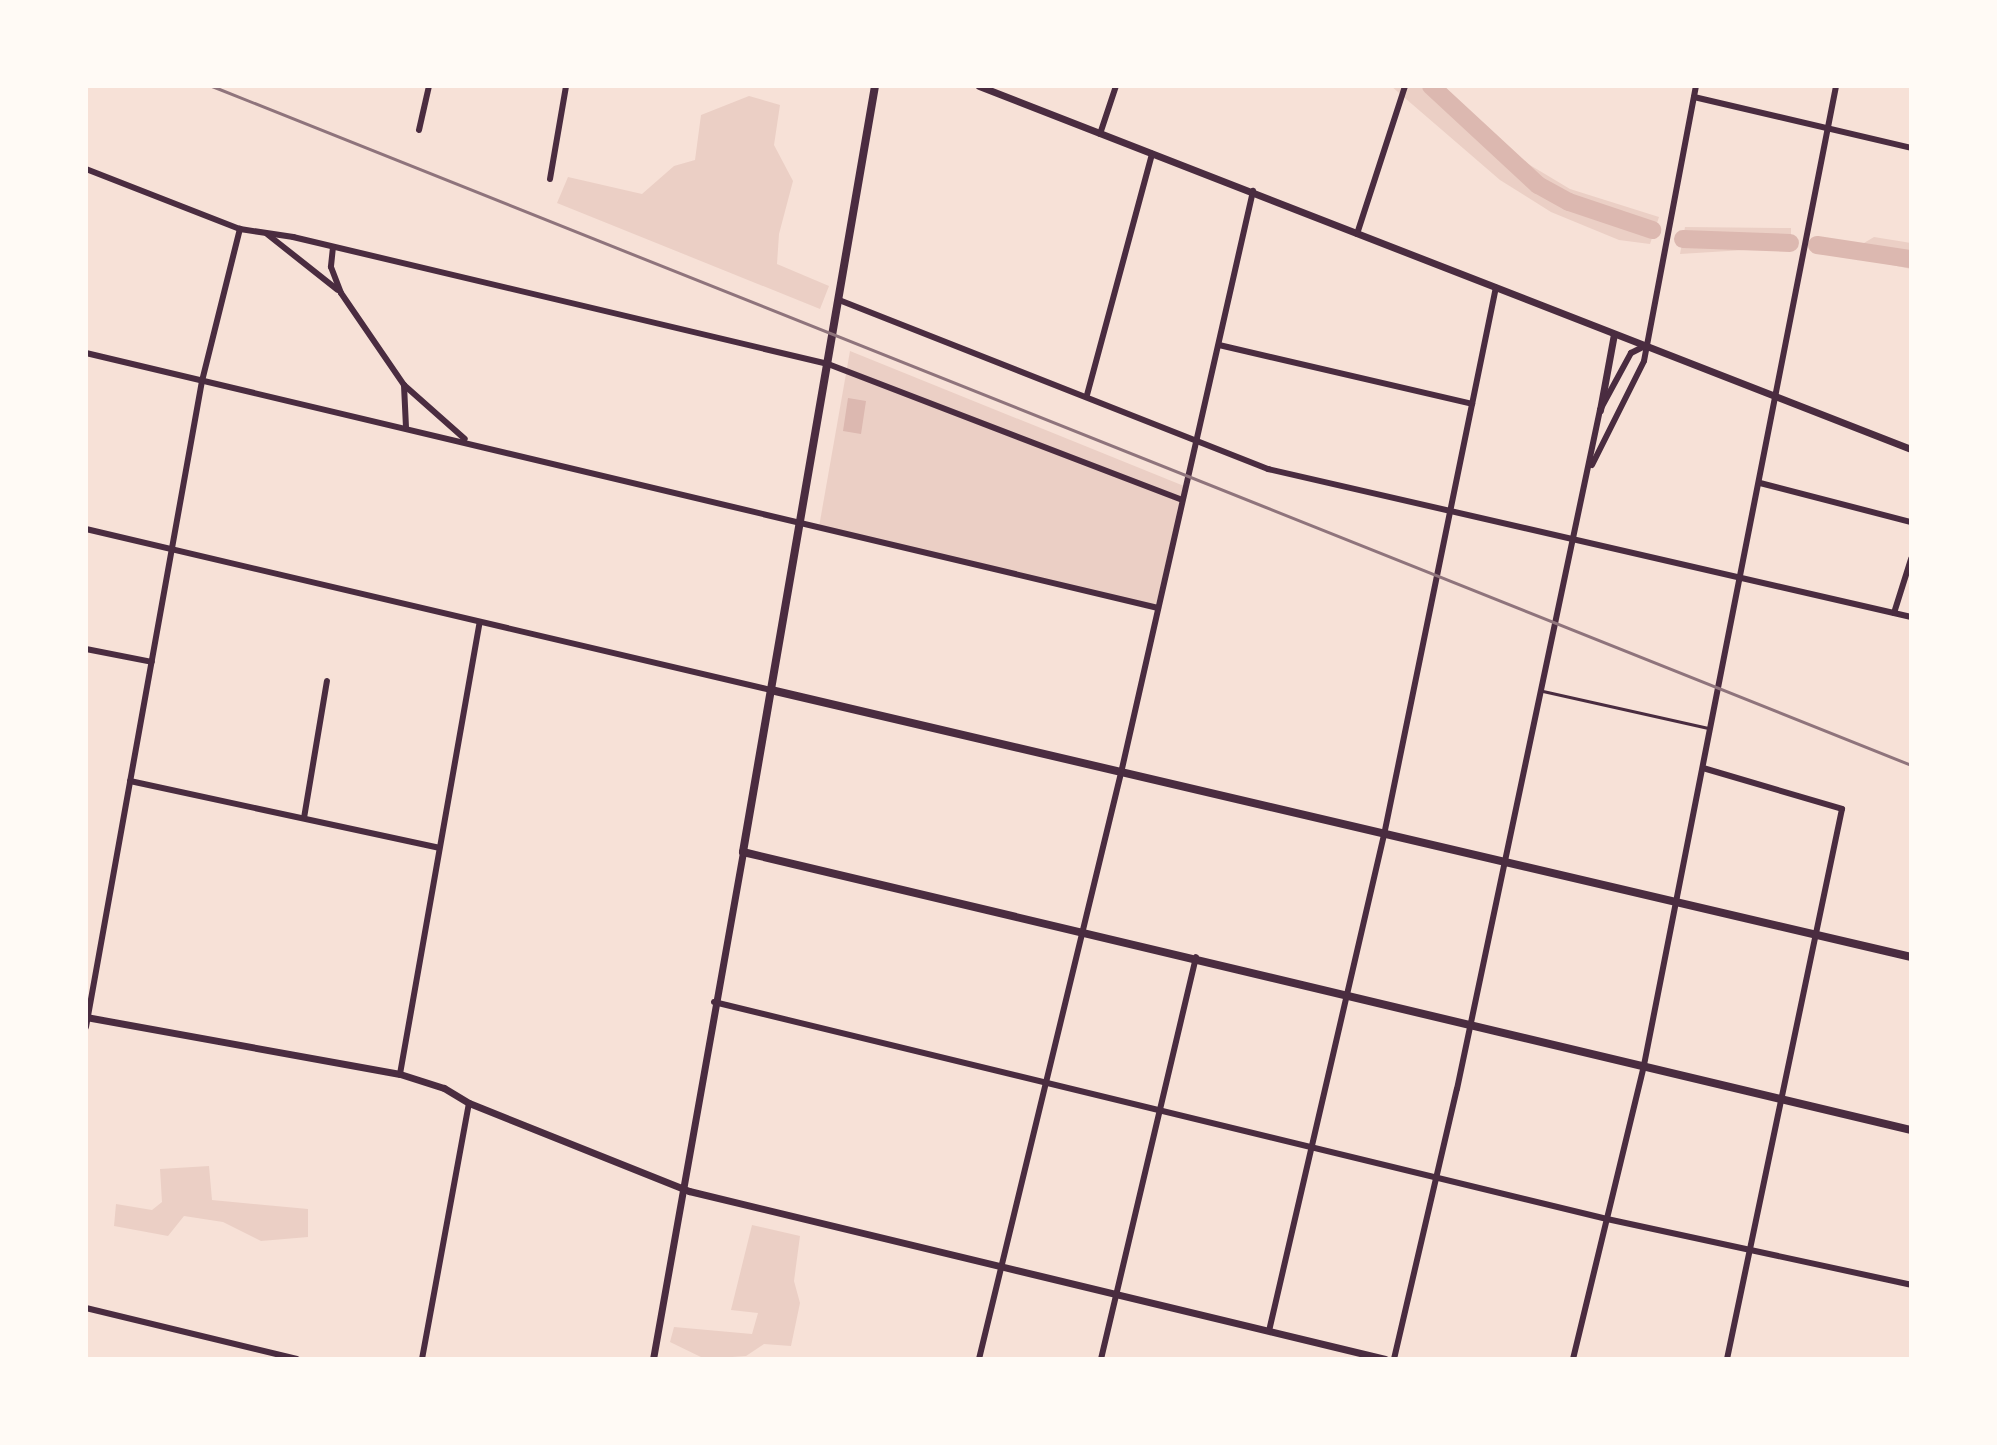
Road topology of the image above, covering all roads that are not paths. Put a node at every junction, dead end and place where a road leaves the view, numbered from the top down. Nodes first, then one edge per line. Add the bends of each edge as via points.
1 (429, 86) edge
2 (566, 86) edge
3 (875, 86) edge
4 (979, 86) edge
5 (1116, 86) edge
6 (1696, 86) edge
7 (1836, 86) edge
8 (1405, 87) edge
9 (1694, 97) junction
10 (1828, 128) junction
11 (419, 130) dead end
12 (1100, 134) junction
13 (1911, 148) edge
14 (1152, 154) junction
15 (86, 169) edge
16 (550, 179) dead end
17 (1253, 191) junction
18 (240, 229) junction
19 (265, 233) junction
20 (1357, 233) junction
21 (333, 247) junction
22 (1496, 287) junction
23 (341, 293) junction
24 (839, 300) junction
25 (1614, 334) junction
26 (1219, 345) junction
27 (1645, 346) junction
28 (86, 353) edge
29 (828, 364) junction
30 (202, 381) junction
31 (404, 386) junction
32 (1087, 396) junction
33 (1777, 399) junction
34 (1472, 404) junction
35 (1600, 410) junction
36 (406, 427) junction
37 (467, 441) junction
38 (1195, 441) junction
39 (1911, 449) edge
40 (1591, 465) junction
41 (1760, 483) junction
42 (1182, 500) junction
43 (1447, 510) junction
44 (800, 522) junction
45 (1911, 522) edge
46 (86, 529) edge
47 (1575, 540) junction
48 (173, 550) junction
49 (1911, 559) edge
50 (1741, 579) junction
51 (1158, 608) junction
52 (1894, 613) junction
53 (1911, 617) edge
54 (480, 622) junction
55 (86, 649) edge
56 (152, 662) junction
57 (327, 681) dead end
58 (771, 690) junction
59 (1542, 691) junction
60 (1711, 729) junction
61 (1703, 768) junction
62 (1121, 770) junction
63 (130, 781) junction
64 (304, 818) junction
65 (1384, 835) junction
66 (439, 849) junction
67 (743, 852) junction
68 (1505, 863) junction
69 (1676, 903) junction
70 (1082, 933) junction
71 (1817, 936) junction
72 (1196, 957) junction
73 (1911, 957) edge
74 (1345, 994) junction
75 (714, 1002) junction
76 (86, 1021) edge
77 (1471, 1023) junction
78 (1644, 1065) junction
79 (400, 1074) junction
80 (1045, 1084) junction
81 (1781, 1099) junction
82 (469, 1103) junction
83 (1161, 1113) junction
84 (1911, 1130) edge
85 (1311, 1145) junction
86 (1436, 1175) junction
87 (683, 1189) junction
88 (1607, 1219) junction
89 (1750, 1248) junction
90 (1000, 1266) junction
91 (1911, 1285) edge
92 (1116, 1294) junction
93 (86, 1308) edge
94 (1269, 1331) junction
95 (297, 1359) edge
96 (422, 1359) edge
97 (653, 1359) edge
98 (979, 1359) edge
99 (1101, 1359) edge
100 (1385, 1359) edge
101 (1394, 1359) edge
102 (1573, 1359) edge
103 (1727, 1359) edge

1 - 11 street
2 - 16 street
3 - 24 main road
4 - 12 street
5 - 12 street
6 - 9 street
7 - 10 street
8 - 20 street
9 - 10 street
9 - 27 street
10 - 13 street
10 - 33 street
12 - 14 street
14 - 17 street
14 - 32 street
15 - 18 street
17 - 20 street
17 - 26 street
18 - 19 street
18 - 30 street
19 - 21 street
19 - 23 street
20 - 22 street
21 - 23 street via 331,267
21 - 29 street
22 - 25 street
22 - 34 street
23 - 31 street
24 - 29 main road
24 - 32 street
25 - 27 street
25 - 35 street
26 - 34 street
26 - 38 street
27 - 33 street
27 - 35 street via 1631,354
27 - 40 street via 1644,361
28 - 30 street
29 - 42 street
29 - 44 main road
30 - 36 street
30 - 48 street
31 - 36 street
31 - 37 street
32 - 38 street
33 - 39 street
33 - 41 street
34 - 43 street
35 - 40 street
36 - 37 street
37 - 44 street
38 - 42 street
38 - 43 street via 1268,468
40 - 47 street
41 - 45 street
41 - 50 street
42 - 51 street
43 - 47 street
43 - 65 street via 1444,550
44 - 51 street
44 - 58 main road
46 - 48 street
47 - 50 street
47 - 59 street
48 - 54 street
48 - 56 street
49 - 52 street
50 - 52 street
50 - 60 street
51 - 62 street
52 - 53 street
54 - 58 street
54 - 66 street
55 - 56 street
56 - 63 street
57 - 64 street
58 - 62 main road
58 - 67 main road
59 - 60 lane
59 - 68 street
60 - 61 street
61 - 69 street
61 - 71 street via 1842,809
62 - 65 main road
62 - 70 street
63 - 64 street
63 - 76 street
64 - 66 street
65 - 68 main road
65 - 74 street
66 - 79 street
67 - 70 main road
67 - 75 street
68 - 69 main road
68 - 77 street
69 - 71 main road
69 - 78 street
70 - 72 main road
70 - 80 street
71 - 73 main road
71 - 81 street
72 - 74 main road
72 - 83 street
74 - 77 main road
74 - 85 street
75 - 80 street
75 - 87 street
76 - 79 street
77 - 78 main road
77 - 86 street
78 - 81 main road
78 - 88 street
79 - 82 street via 444,1088
80 - 83 street
80 - 90 street
81 - 84 main road
81 - 89 street
82 - 87 street
82 - 96 street
83 - 85 street
83 - 92 street
85 - 86 street
85 - 94 street
86 - 88 street
86 - 101 street
87 - 90 street
87 - 97 street
88 - 89 street
88 - 102 street
89 - 91 street
89 - 103 street
90 - 92 street
90 - 98 street
92 - 94 street
92 - 99 street
93 - 95 street
94 - 100 street

